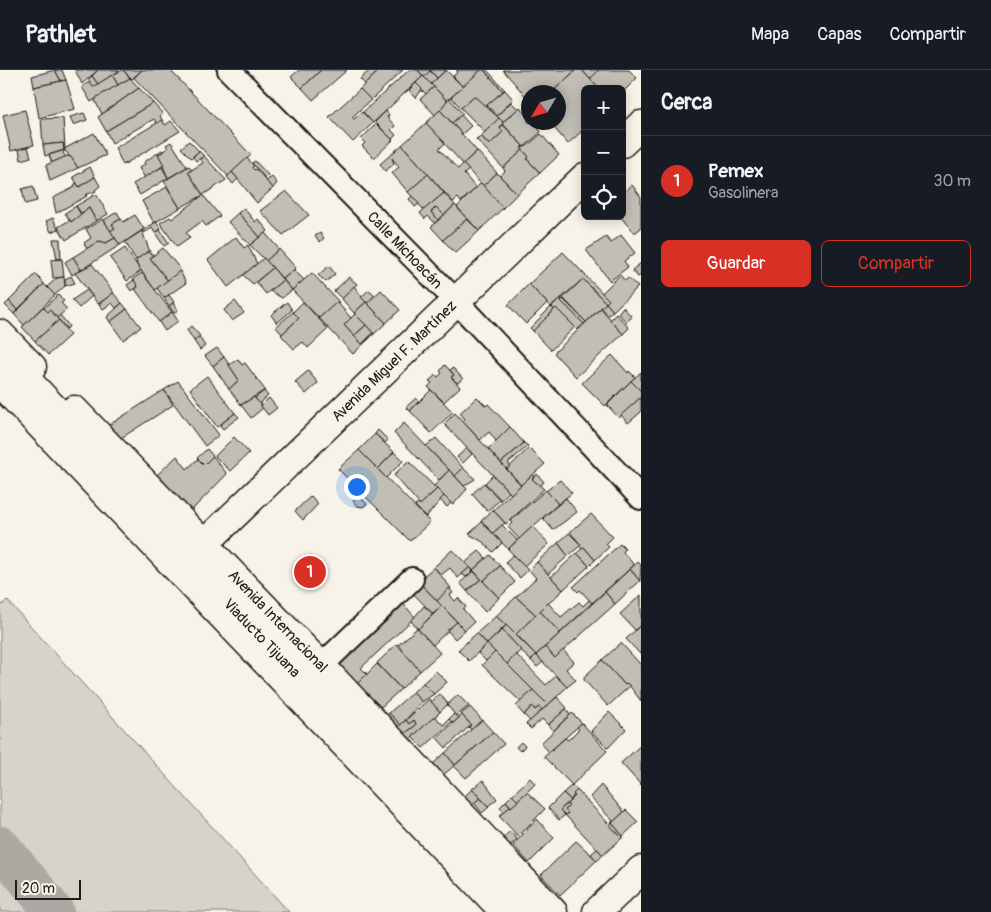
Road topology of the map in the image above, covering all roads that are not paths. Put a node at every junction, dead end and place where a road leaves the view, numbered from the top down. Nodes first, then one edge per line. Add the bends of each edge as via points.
1 (229, 70) edge
2 (641, 125) edge
3 (626, 139) edge
4 (581, 182) edge
5 (456, 301) junction
6 (0, 334) edge
7 (0, 352) edge
8 (0, 365) edge
9 (0, 383) edge
10 (0, 394) edge
11 (641, 498) edge
12 (204, 544) junction
13 (412, 579) dead end
14 (321, 666) junction
15 (641, 870) edge
16 (494, 912) edge
17 (505, 912) edge
18 (523, 912) edge
19 (534, 912) edge
20 (553, 912) edge
21 (597, 912) edge

1 - 5 street, Calle Michoacán
2 - 3 main road
4 - 5 main road, Avenida Miguel F. Martínez
5 - 11 street, Calle Michoacán
5 - 12 main road, Avenida Miguel F. Martínez
6 - 12 main road, Avenida Internacional
7 - 19 main road, Avenida Internacional
8 - 18 main road, Viaducto Tijuana
9 - 17 main road, Viaducto Tijuana
10 - 16 main road
12 - 14 main road, Avenida Internacional
13 - 14 street
14 - 20 main road, Avenida Internacional
15 - 21 main road

